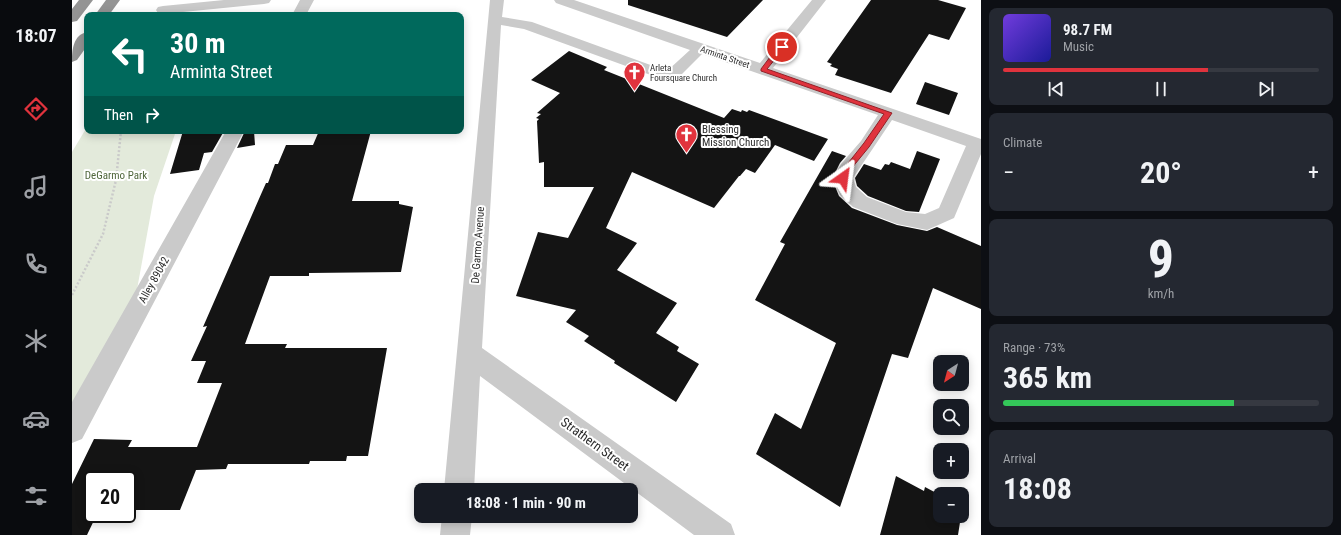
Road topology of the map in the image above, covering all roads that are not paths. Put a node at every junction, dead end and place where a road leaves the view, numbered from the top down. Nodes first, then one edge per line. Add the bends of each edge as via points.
1 (86, 0) edge
2 (113, 0) edge
3 (264, 0) edge
4 (307, 0) edge
5 (560, 0) edge
6 (818, 0) edge
7 (163, 10) dead end
8 (496, 10) edge
9 (104, 12) edge
10 (301, 12) edge
11 (72, 18) edge
12 (84, 40) edge
13 (700, 48) junction
14 (72, 57) edge
15 (763, 70) junction
16 (888, 113) junction
17 (233, 134) edge
18 (978, 144) edge
19 (470, 354) junction
20 (72, 429) edge
21 (460, 483) edge
22 (456, 523) edge
23 (455, 535) edge
24 (720, 535) edge

1 - 11 highway
2 - 9 highway
3 - 7 street
4 - 10 street
5 - 13 street, Arminta Street
6 - 15 street
8 - 13 street via 527,25 670,77
8 - 19 street, De Garmo Avenue
12 - 14 highway
13 - 15 street, Arminta Street
15 - 16 street, Arminta Street
16 - 18 street, Arminta Street
16 - 18 street via 843,178 847,190 860,202 904,219 927,222 947,212
17 - 20 street, Alley 89042
19 - 21 street, De Garmo Avenue
19 - 24 street, Strathern Street
22 - 23 street

